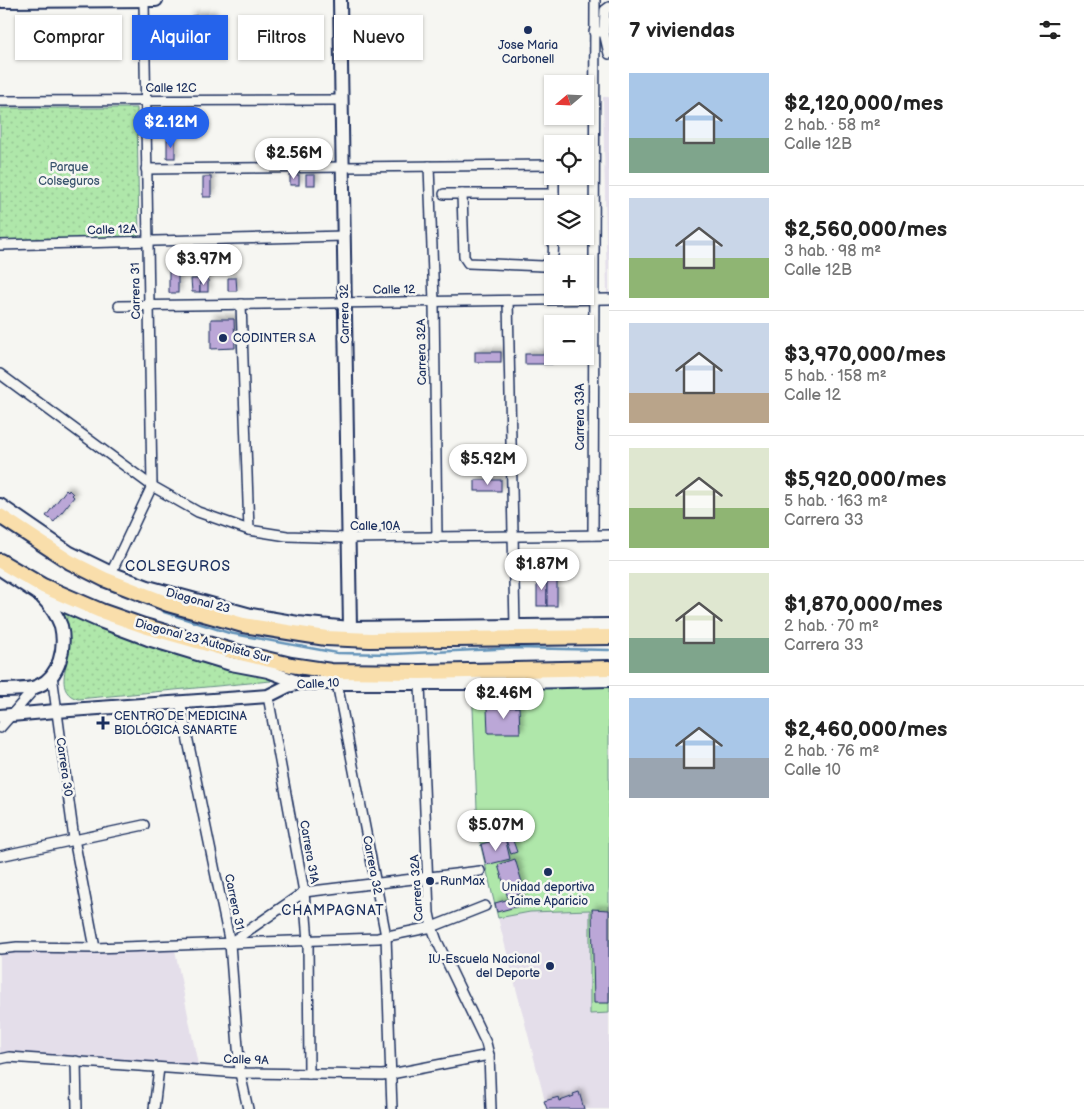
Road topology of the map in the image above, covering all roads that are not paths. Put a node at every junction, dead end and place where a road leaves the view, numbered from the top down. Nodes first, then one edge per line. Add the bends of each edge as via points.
1 (129, 0) edge
2 (156, 0) edge
3 (340, 0) edge
4 (595, 0) edge
5 (0, 1) edge
6 (144, 1) edge
7 (609, 7) edge
8 (599, 32) junction
9 (609, 54) edge
10 (146, 100) junction
11 (342, 100) junction
12 (0, 101) edge
13 (592, 135) edge
14 (544, 165) edge
15 (429, 166) junction
16 (343, 167) junction
17 (146, 168) junction
18 (554, 185) edge
19 (590, 185) edge
20 (444, 194) dead end
21 (462, 194) junction
22 (554, 194) joint
23 (344, 236) junction
24 (148, 241) junction
25 (0, 245) edge
26 (554, 245) edge
27 (592, 255) edge
28 (594, 299) edge
29 (609, 299) edge
30 (508, 300) junction
31 (544, 300) edge
32 (434, 302) junction
33 (345, 303) junction
34 (241, 304) junction
35 (593, 305) edge
36 (119, 306) dead end
37 (149, 306) junction
38 (0, 374) edge
39 (152, 486) junction
40 (0, 505) edge
41 (0, 516) edge
42 (248, 530) junction
43 (592, 535) junction
44 (609, 535) edge
45 (514, 537) junction
46 (349, 538) junction
47 (437, 538) junction
48 (0, 560) edge
49 (0, 569) edge
50 (112, 573) junction
51 (38, 594) junction
52 (609, 626) edge
53 (515, 627) junction
54 (350, 628) junction
55 (143, 631) junction
56 (416, 634) junction
57 (609, 637) edge
58 (609, 668) edge
59 (497, 671) junction
60 (475, 672) junction
61 (52, 675) junction
62 (420, 678) junction
63 (609, 680) edge
64 (300, 683) junction
65 (337, 683) junction
66 (487, 683) junction
67 (35, 688) junction
68 (0, 690) edge
69 (268, 696) junction
70 (180, 702) junction
71 (56, 711) junction
72 (5, 716) edge
73 (0, 728) edge
74 (144, 825) dead end
75 (74, 839) junction
76 (0, 856) edge
77 (480, 871) dead end
78 (427, 876) junction
79 (375, 883) junction
80 (304, 892) junction
81 (485, 906) dead end
82 (432, 927) junction
83 (386, 936) junction
84 (308, 941) junction
85 (230, 944) junction
86 (95, 948) junction
87 (0, 949) edge
88 (489, 1055) junction
89 (0, 1059) edge
90 (76, 1061) junction
91 (159, 1068) junction
92 (240, 1073) junction
93 (309, 1074) junction
94 (391, 1074) junction
95 (77, 1109) edge
96 (154, 1109) edge
97 (248, 1109) edge
98 (392, 1109) edge
99 (491, 1109) edge

1 - 5 street
1 - 6 street
2 - 6 street
3 - 11 street, Carrera 32
4 - 8 street, Carrera 33A
6 - 10 street, Carrera 31
7 - 8 street via 605,10
8 - 9 street
8 - 13 street, Carrera 33A
10 - 11 street, Calle 12C
10 - 12 street, Calle 12C
10 - 17 street, Carrera 31
11 - 16 street, Carrera 32
14 - 15 street
15 - 16 street
15 - 32 street, Carrera 32A
16 - 17 street
16 - 23 street, Carrera 32
17 - 24 street, Carrera 31
18 - 22 street
19 - 27 street, Carrera 33A
20 - 21 street
21 - 22 street
21 - 26 street via 464,257 468,263 543,266 553,258
23 - 24 street, Calle 12A
23 - 33 street, Carrera 32
24 - 25 street, Calle 12A
24 - 37 street, Carrera 31
28 - 29 street, Calle 12
30 - 31 street, Calle 12
30 - 32 street, Calle 12
30 - 45 street
32 - 33 street, Calle 12
32 - 47 street, Carrera 32A
33 - 34 street, Calle 12
33 - 46 street, Carrera 32
34 - 37 street, Calle 12
34 - 42 street
35 - 43 street, Carrera 33A
36 - 37 street, Calle 12
37 - 39 street, Carrera 31
38 - 39 street, Calle 10A
39 - 42 street, Calle 10A via 198,512
39 - 50 street, Carrera 31
40 - 50 street, Diagonal 23 via 70,553
41 - 56 main road, Diagonal 23 Autopista Sur via 70,562 168,604 243,625 326,638
42 - 46 street, Calle 10A via 287,536
43 - 44 street, Calle 10A
43 - 45 street, Calle 10A
45 - 47 street, Calle 10A
45 - 53 street
46 - 47 street, Calle 10A
46 - 54 street, Carrera 32
48 - 55 main road, Diagonal 23 Autopista Sur via 43,586
49 - 51 street
50 - 54 street, Diagonal 23 via 148,587 251,614
51 - 55 street via 96,620
51 - 61 street, Carrera 30 via 57,616 62,636 61,657
52 - 53 street
53 - 56 street
54 - 56 street, Diagonal 23
55 - 62 main road, Diagonal 23 Autopista Sur via 291,664
55 - 64 street via 231,664 268,671
56 - 57 main road
58 - 59 main road, Calle 10
59 - 60 main road, Calle 10
59 - 66 main road
60 - 62 main road, Calle 10
60 - 66 main road
61 - 67 street
61 - 71 street, Carrera 30
62 - 65 street, Calle 10
62 - 66 street, Calle 10
62 - 78 street, Carrera 32A
63 - 66 street, Calle 10
64 - 65 street, Calle 10
64 - 69 street, Calle 10
65 - 79 street, Carrera 32
67 - 68 street
67 - 72 street
69 - 70 street, Calle 10
69 - 80 street, Carrera 31A
70 - 71 street, Calle 10
70 - 85 street, Carrera 31
71 - 72 street, Calle 10
71 - 75 street, Carrera 30
72 - 73 street
74 - 75 street
75 - 76 street
75 - 86 street, Carrera 30
77 - 78 street
78 - 79 street
78 - 82 street, Carrera 32A
79 - 80 street
79 - 83 street, Carrera 32
80 - 84 street, Carrera 31A
80 - 85 street
81 - 82 street
82 - 83 street
82 - 88 street, Carrera 32A
83 - 84 street
83 - 94 street, Carrera 32
84 - 85 street
84 - 93 street, Carrera 31A
85 - 86 street
85 - 92 street, Carrera 31
86 - 87 street
88 - 94 street, Calle 9A
88 - 99 street, Carrera 32A
89 - 90 street, Calle 9A
90 - 91 street, Calle 9A
90 - 95 street
91 - 92 street, Calle 9A
91 - 96 street
92 - 93 street, Calle 9A
92 - 97 street, Carrera 31
93 - 94 street, Calle 9A
94 - 98 street, Carrera 32

